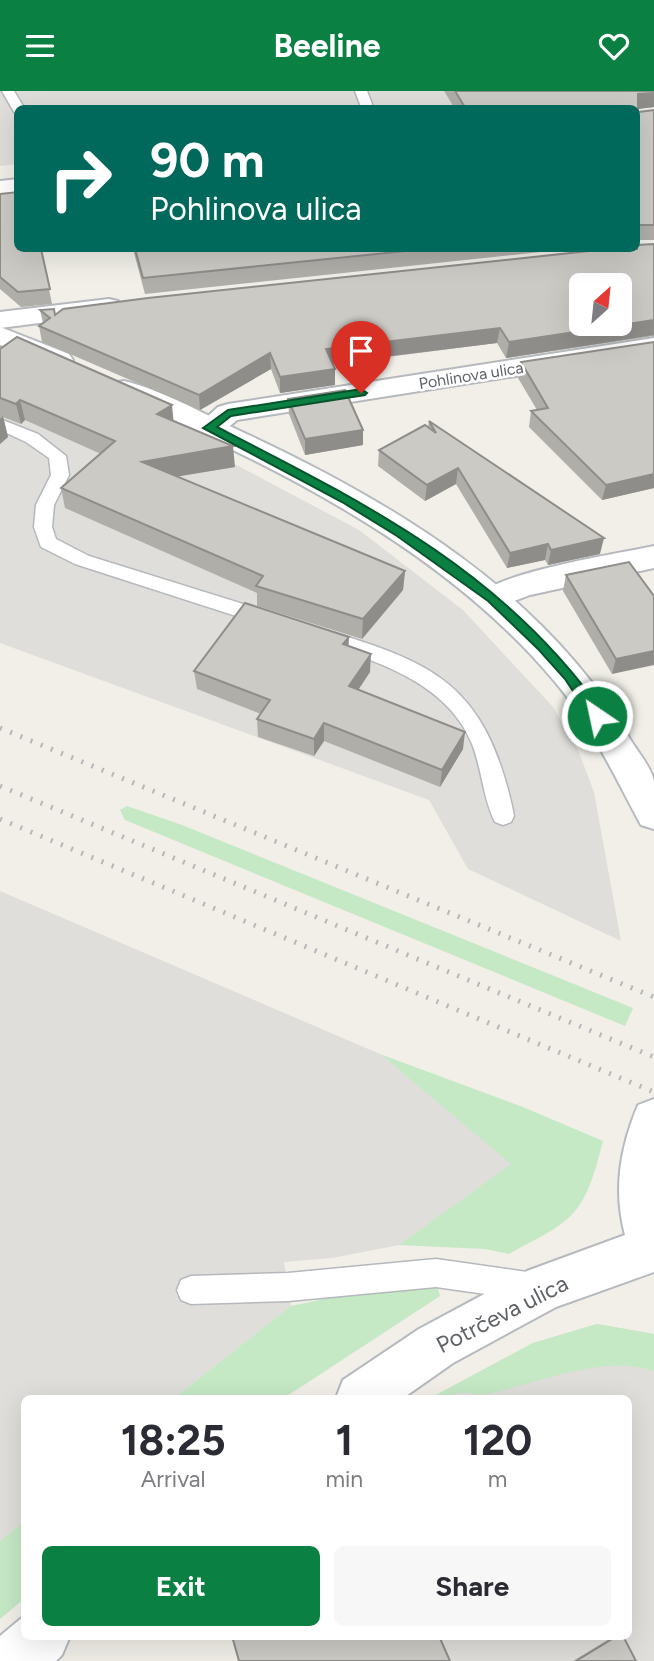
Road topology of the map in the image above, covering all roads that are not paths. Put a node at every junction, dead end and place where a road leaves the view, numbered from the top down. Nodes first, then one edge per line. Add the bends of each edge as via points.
1 (128, 305) edge
2 (0, 320) edge
3 (0, 335) edge
4 (654, 347) edge
5 (218, 420) junction
6 (0, 424) edge
7 (654, 557) edge
8 (493, 598) junction
9 (281, 623) edge
10 (307, 632) edge
11 (654, 814) edge
12 (503, 816) dead end
13 (654, 1120) edge
14 (653, 1250) edge
15 (544, 1289) junction
16 (191, 1290) dead end
17 (365, 1395) edge
18 (38, 1640) edge
19 (14, 1661) edge

1 - 2 street
3 - 5 street
4 - 5 street, Pohlinova ulica
5 - 8 street via 402,533
6 - 9 lane via 57,456 60,475 45,505 43,527 48,543 82,560
7 - 8 street via 522,586
8 - 11 street via 570,676
10 - 12 lane via 413,670 450,696 477,731
13 - 14 street via 640,1168 642,1215
14 - 15 street, Potrčeva ulica
15 - 16 lane via 436,1273 288,1287
15 - 17 street, Potrčeva ulica via 436,1346
18 - 19 street

